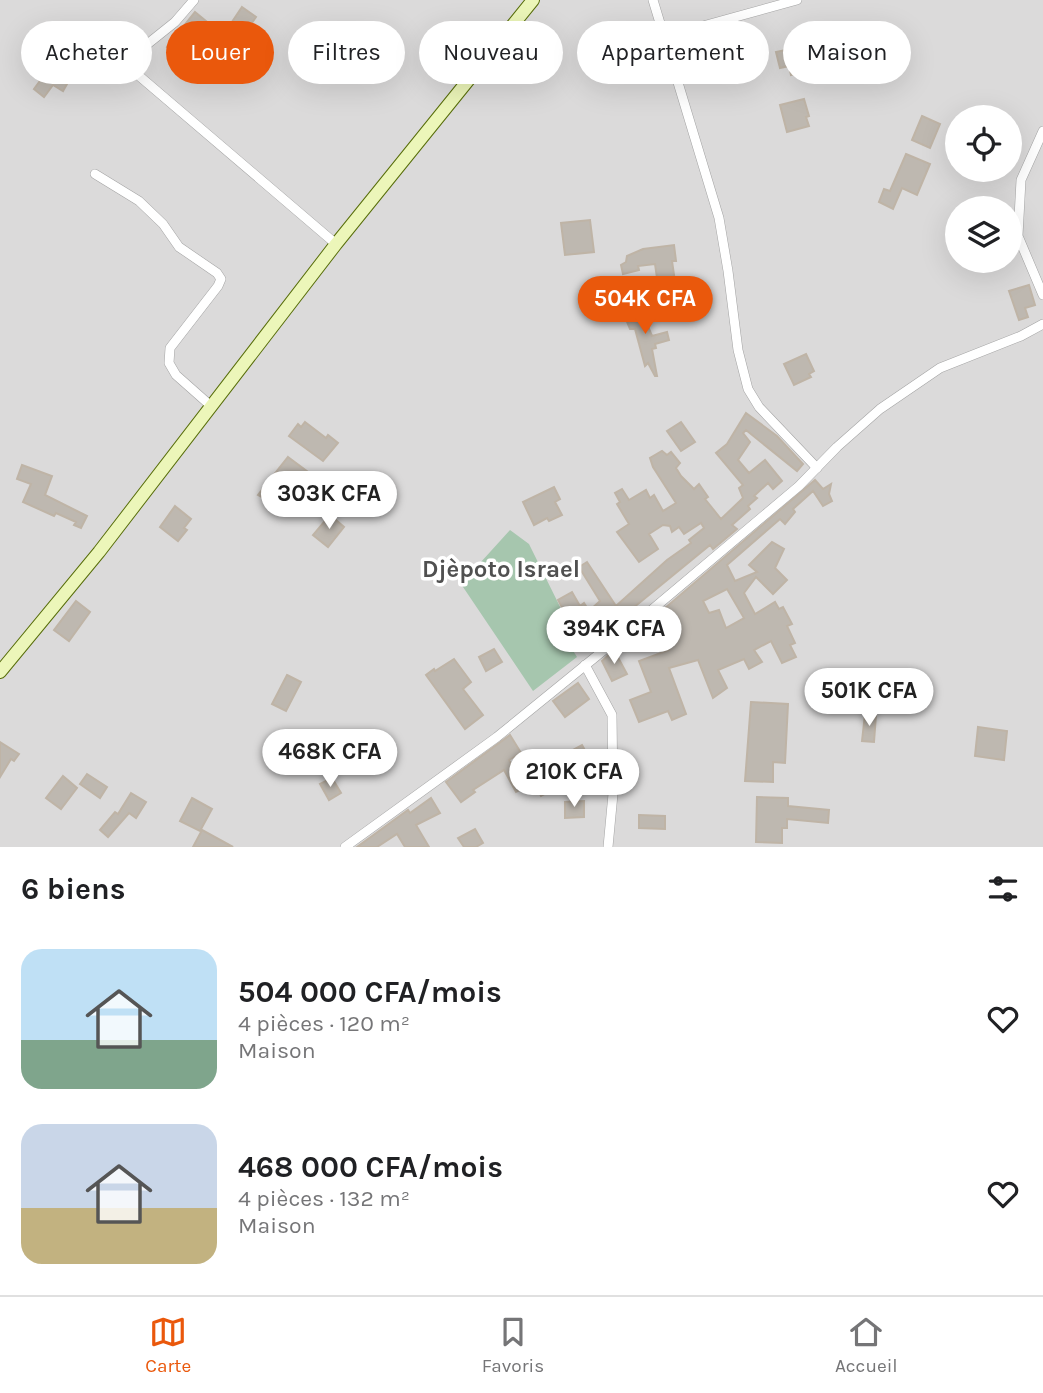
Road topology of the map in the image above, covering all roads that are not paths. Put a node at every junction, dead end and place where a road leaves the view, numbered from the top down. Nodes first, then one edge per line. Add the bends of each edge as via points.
1 (194, 0) edge
2 (533, 0) edge
3 (653, 0) edge
4 (797, 0) edge
5 (659, 21) edge
6 (721, 21) edge
7 (678, 84) edge
8 (1043, 131) edge
9 (95, 174) dead end
10 (336, 244) junction
11 (1043, 295) edge
12 (1043, 324) edge
13 (211, 406) junction
14 (817, 468) junction
15 (585, 665) junction
16 (0, 672) edge
17 (345, 847) edge
18 (608, 847) edge

1 - 10 street via 140,50 131,60 131,69
2 - 10 street
3 - 5 street
4 - 6 street
7 - 14 street via 719,218 737,350 748,389 759,407
8 - 11 street via 1021,180 1018,236
9 - 13 street via 139,201 179,247 220,279 170,348 169,363 176,375
10 - 13 street
12 - 14 street via 940,368 880,409
13 - 16 street
14 - 15 street
15 - 17 street via 497,737
15 - 18 street via 612,715

